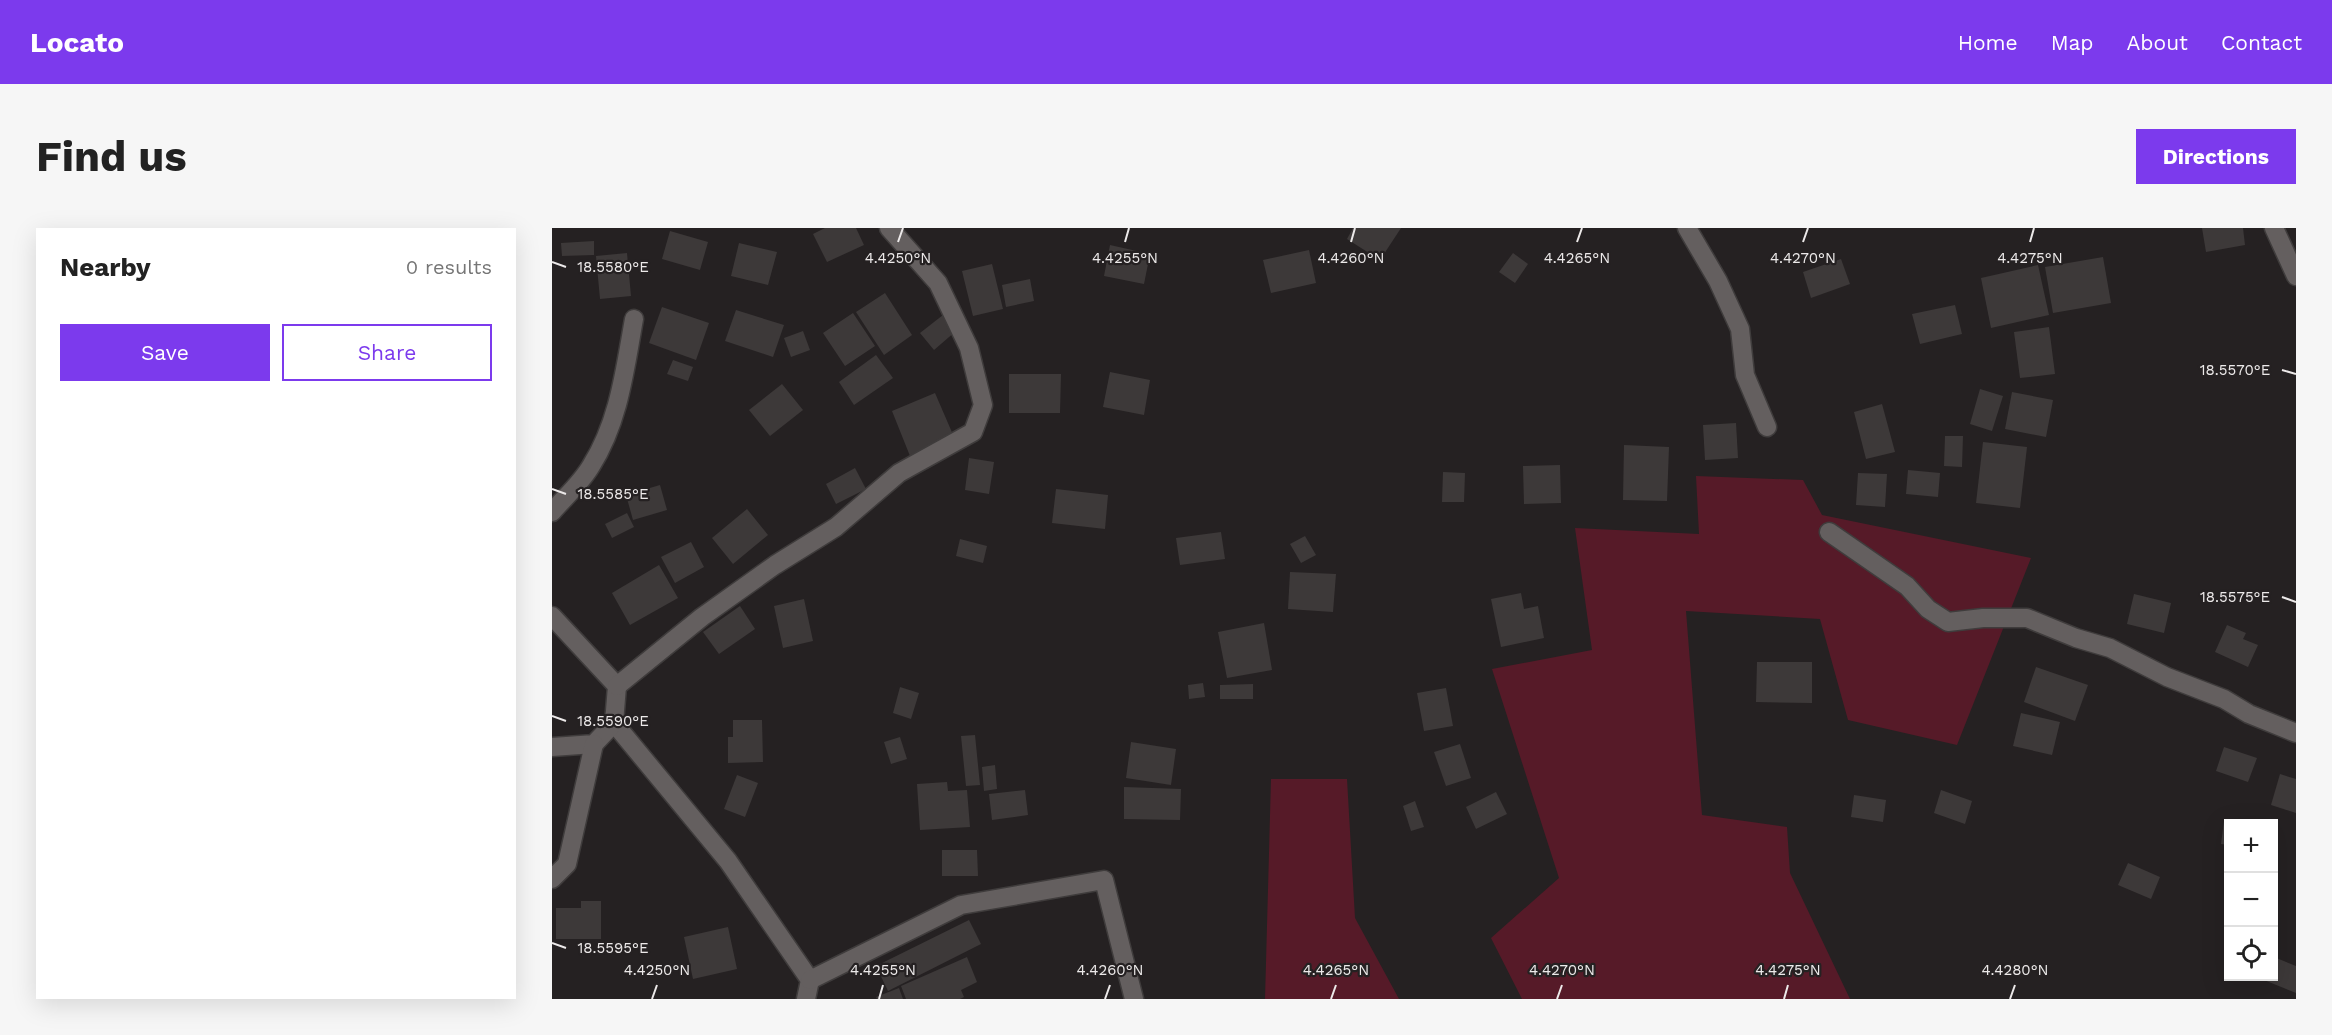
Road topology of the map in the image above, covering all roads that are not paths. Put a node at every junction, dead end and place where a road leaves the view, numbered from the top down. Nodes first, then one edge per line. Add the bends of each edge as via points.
1 (889, 228) edge
2 (1687, 228) edge
3 (2274, 228) edge
4 (2296, 276) edge
5 (634, 319) dead end
6 (1767, 427) dead end
7 (552, 512) edge
8 (1829, 532) dead end
9 (552, 616) edge
10 (617, 686) junction
11 (614, 723) junction
12 (2296, 733) edge
13 (594, 744) junction
14 (552, 747) edge
15 (552, 879) edge
16 (810, 980) junction
17 (806, 999) edge
18 (1134, 999) edge

1 - 10 street via 938,283 969,348 983,405 973,432 899,473 836,527 774,565 702,617
2 - 6 street via 1740,329 1745,375
3 - 4 street
5 - 7 street via 610,429 591,467
8 - 12 street via 1907,586 1928,609 1948,622 2027,618 2110,648
9 - 10 street
10 - 11 street
11 - 13 street
11 - 16 street via 728,861
13 - 14 street
13 - 15 street via 567,864
16 - 17 street
16 - 18 street via 961,905 1104,880

